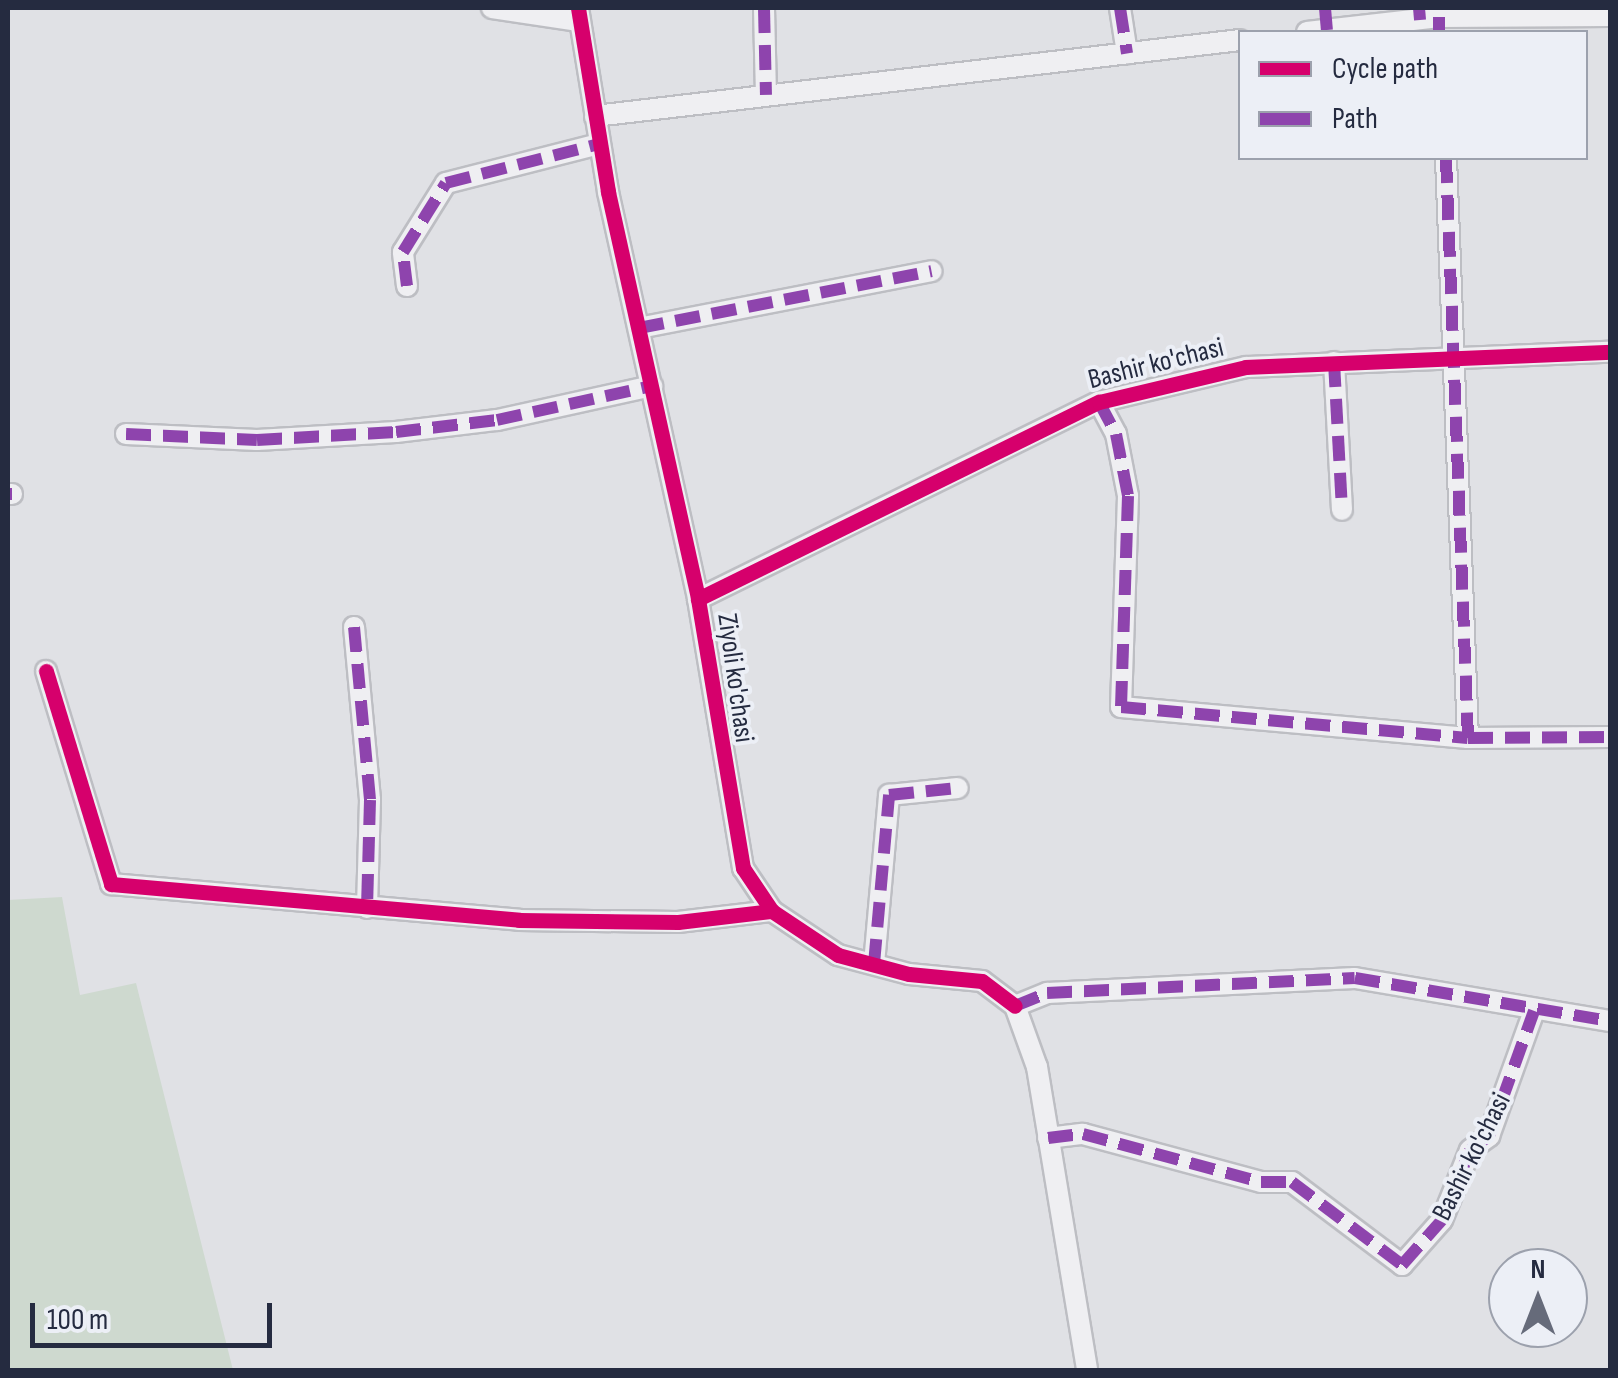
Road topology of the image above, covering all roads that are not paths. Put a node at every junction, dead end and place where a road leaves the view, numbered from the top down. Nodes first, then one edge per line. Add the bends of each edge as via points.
1 (492, 8) edge
2 (764, 8) edge
3 (1120, 8) edge
4 (578, 14) edge
5 (1610, 16) edge
6 (1429, 19) edge
7 (1326, 30) edge
8 (1238, 40) edge
9 (1126, 53) junction
10 (766, 95) junction
11 (594, 116) junction
12 (600, 144) junction
13 (1446, 160) edge
14 (932, 270) dead end
15 (406, 286) dead end
16 (639, 328) junction
17 (1610, 352) edge
18 (1455, 354) junction
19 (1334, 362) junction
20 (652, 386) junction
21 (1099, 402) junction
22 (126, 434) dead end
23 (1342, 510) dead end
24 (698, 599) junction
25 (354, 627) dead end
26 (46, 670) dead end
27 (1610, 737) edge
28 (1468, 738) junction
29 (958, 788) dead end
30 (368, 908) junction
31 (772, 911) junction
32 (874, 964) junction
33 (1015, 1006) junction
34 (1534, 1011) junction
35 (1610, 1022) edge
36 (1048, 1138) junction
37 (1087, 1370) edge

1 - 4 street
2 - 10 street
3 - 9 street
4 - 11 street, Ziyoli ko'chasi
5 - 6 street
6 - 7 street
8 - 9 street
9 - 10 street
10 - 11 street
11 - 12 street, Ziyoli ko'chasi
12 - 15 street via 446,183 403,252
12 - 16 street, Ziyoli ko'chasi
13 - 18 street
14 - 16 street
16 - 20 street, Ziyoli ko'chasi
17 - 18 street, Bashir ko'chasi
18 - 19 street, Bashir ko'chasi
18 - 28 street
19 - 21 street, Bashir ko'chasi via 1246,368
19 - 23 street
20 - 22 street via 497,420 396,432 256,440
20 - 24 street, Ziyoli ko'chasi
21 - 24 street, Bashir ko'chasi
21 - 28 street, Bashir ko'chasi via 1116,434 1128,496 1121,707
24 - 31 street, Ziyoli ko'chasi via 744,868
25 - 30 street via 370,800
26 - 30 street via 111,884
27 - 28 street, Bashir ko'chasi
29 - 32 street via 889,795
30 - 31 street via 678,922
31 - 32 street, Ziyoli ko'chasi via 838,954
32 - 33 street, Ziyoli ko'chasi via 982,981
33 - 34 street via 1047,994 1355,978
33 - 36 street via 1037,1067
34 - 35 street
34 - 36 street, Bashir ko'chasi via 1489,1136 1470,1150 1442,1220 1402,1265 1292,1182 1261,1182 1083,1134
36 - 37 street

